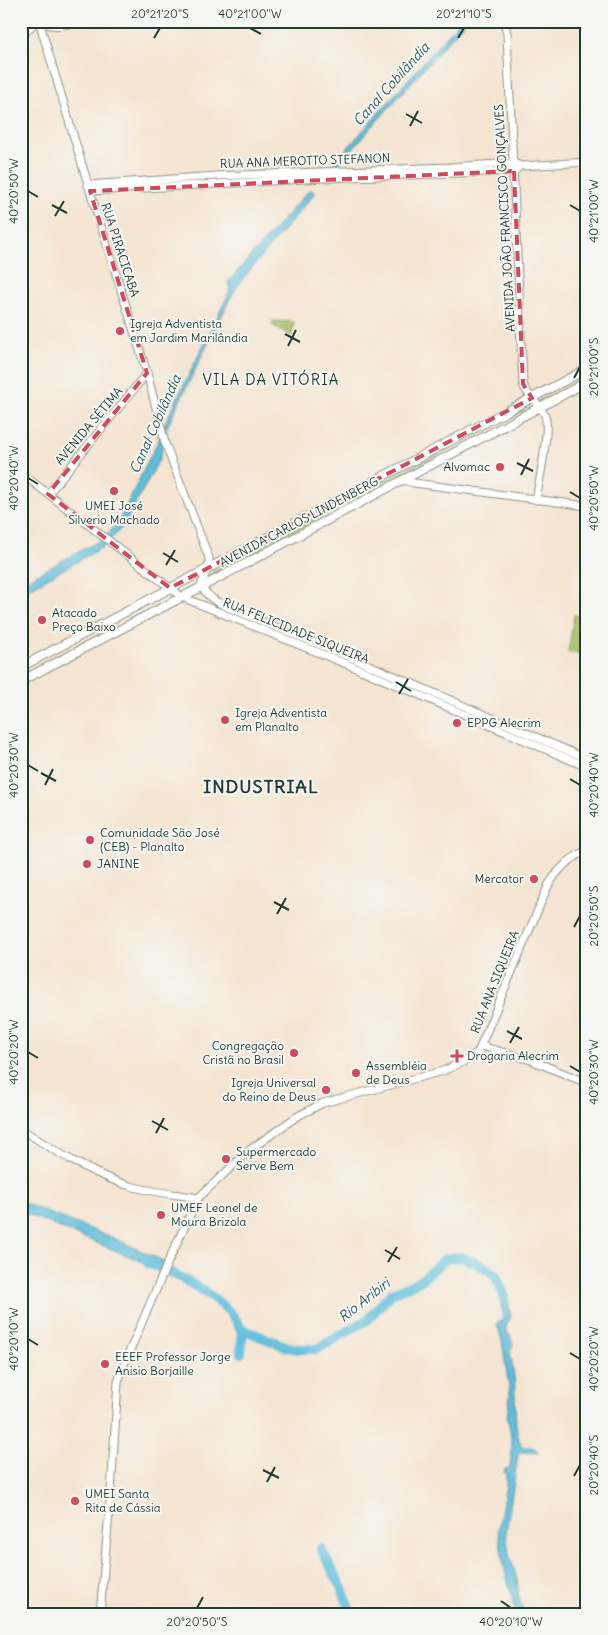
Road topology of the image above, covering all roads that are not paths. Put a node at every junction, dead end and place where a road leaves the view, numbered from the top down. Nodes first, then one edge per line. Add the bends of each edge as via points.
1 (28, 21) edge
2 (77, 21) edge
3 (504, 21) edge
4 (509, 21) edge
5 (38, 22) edge
6 (21, 28) edge
7 (507, 34) junction
8 (21, 37) edge
9 (587, 162) edge
10 (513, 163) junction
11 (522, 166) junction
12 (514, 171) junction
13 (89, 188) junction
14 (587, 369) edge
15 (147, 373) junction
16 (587, 382) edge
17 (532, 398) junction
18 (540, 407) junction
19 (21, 473) edge
20 (402, 480) junction
21 (48, 494) junction
22 (536, 500) junction
23 (587, 506) edge
24 (208, 568) junction
25 (195, 576) junction
26 (202, 586) junction
27 (170, 588) junction
28 (182, 597) junction
29 (21, 668) edge
30 (21, 680) edge
31 (587, 759) edge
32 (587, 767) edge
33 (587, 850) edge
34 (481, 1046) junction
35 (587, 1083) edge
36 (21, 1129) edge
37 (198, 1198) junction
38 (100, 1614) edge

1 - 6 street
2 - 5 street via 61,26
3 - 7 street, AVENIDA JOÃO FRANCISCO GONÇALVES
4 - 7 street, AVENIDA JOÃO FRANCISCO GONÇALVES
5 - 8 street
5 - 13 street, RUA PIRACICABA
7 - 10 street, AVENIDA JOÃO FRANCISCO GONÇALVES
9 - 11 street, RUA ANA MEROTTO STEFANON
10 - 11 street, RUA ANA MEROTTO STEFANON
10 - 12 street, AVENIDA JOÃO FRANCISCO GONÇALVES
10 - 13 street, RUA ANA MEROTTO STEFANON via 225,176
11 - 12 street, RUA ANA MEROTTO STEFANON
12 - 13 street, RUA ANA MEROTTO STEFANON
12 - 17 street, AVENIDA JOÃO FRANCISCO GONÇALVES via 523,384
13 - 15 street, RUA PIRACICABA
14 - 17 main road, AVENIDA CARLOS LINDENBERG
15 - 21 street, AVENIDA SÉTIMA
15 - 24 street, RUA PIRACICABA via 164,441 209,558
16 - 18 main road, AVENIDA CARLOS LINDENBERG
17 - 18 street, AVENIDA JOÃO FRANCISCO GONÇALVES
17 - 24 main road, AVENIDA CARLOS LINDENBERG
18 - 20 main road, AVENIDA CARLOS LINDENBERG
18 - 22 street via 547,427
19 - 21 street, RUA FELICIDADE SIQUEIRA
20 - 22 street
20 - 26 main road, AVENIDA CARLOS LINDENBERG
21 - 27 street, RUA FELICIDADE SIQUEIRA
22 - 23 street
24 - 25 main road, AVENIDA CARLOS LINDENBERG
24 - 26 street
25 - 26 main road
25 - 27 main road, AVENIDA CARLOS LINDENBERG
26 - 28 main road, AVENIDA CARLOS LINDENBERG
26 - 31 street, RUA FELICIDADE SIQUEIRA via 212,600 225,606
27 - 28 street, RUA FELICIDADE SIQUEIRA
27 - 29 main road, AVENIDA CARLOS LINDENBERG
28 - 30 main road, AVENIDA CARLOS LINDENBERG
28 - 32 street, RUA FELICIDADE SIQUEIRA
33 - 34 street, RUA ANA SIQUEIRA via 558,870 548,886
34 - 35 street via 528,1059
34 - 37 street, RUA ANA SIQUEIRA via 463,1062 443,1071 323,1103 296,1116 251,1149
36 - 37 street via 94,1171 118,1181 143,1189
37 - 38 street, RUA ANA SIQUEIRA via 118,1382

